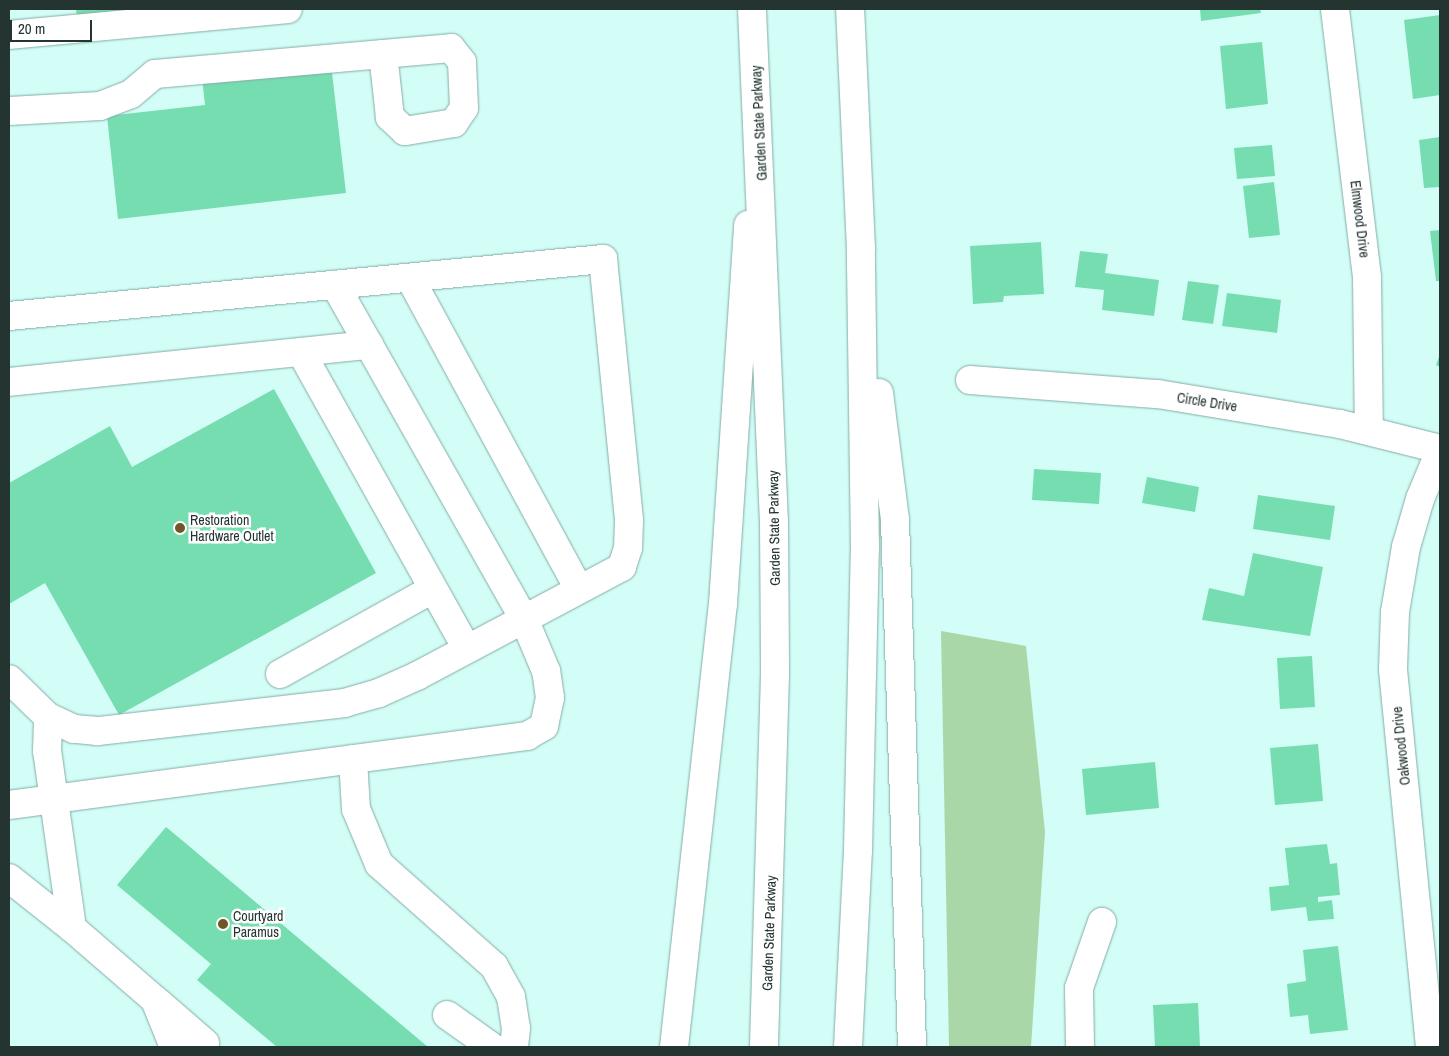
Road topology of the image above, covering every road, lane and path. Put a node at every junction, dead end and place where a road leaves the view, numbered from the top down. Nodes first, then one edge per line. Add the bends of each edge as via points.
1 (288, 9) edge
2 (752, 9) edge
3 (850, 9) edge
4 (1335, 9) edge
5 (9, 35) edge
6 (383, 54) dead end
7 (756, 71) junction
8 (9, 111) edge
9 (861, 249) junction
10 (410, 278) junction
11 (335, 285) junction
12 (9, 316) edge
13 (369, 345) junction
14 (301, 352) junction
15 (970, 380) dead end
16 (9, 382) edge
17 (1369, 430) junction
18 (1440, 450) edge
19 (579, 589) junction
20 (433, 590) junction
21 (524, 619) junction
22 (467, 649) junction
23 (280, 674) dead end
24 (9, 679) edge
25 (48, 718) junction
26 (352, 759) junction
27 (56, 799) junction
28 (9, 805) edge
29 (9, 878) edge
30 (1102, 922) dead end
31 (72, 928) junction
32 (155, 1000) junction
33 (447, 1015) dead end
34 (205, 1043) dead end
35 (174, 1047) edge
36 (492, 1047) edge
37 (514, 1047) edge
38 (674, 1047) edge
39 (764, 1047) edge
40 (848, 1047) edge
41 (912, 1047) edge
42 (1080, 1047) edge
43 (1430, 1047) edge

1 - 5 main road
2 - 7 main road, Garden State Parkway
3 - 9 main road
4 - 17 main road, Elmwood Drive via 1368,277
6 - 8 main road via 155,74 131,94 100,106
7 - 38 main road via 729,536
7 - 39 main road, Garden State Parkway via 774,532 774,732
9 - 40 main road via 865,400 862,700
9 - 41 main road via 895,520
10 - 11 main road
10 - 19 main road
10 - 19 main road via 602,259 629,521 628,548 622,567
11 - 12 main road
11 - 13 main road
13 - 14 main road
13 - 21 main road
14 - 16 main road
14 - 20 main road
15 - 17 main road, Circle Drive via 1158,394
17 - 18 main road, Circle Drive
18 - 43 main road, Oakwood Drive via 1420,498 1406,547 1395,612 1393,669
19 - 21 main road
20 - 22 main road
20 - 23 main road
21 - 22 main road
21 - 26 main road via 546,671 550,698 544,726 527,736
22 - 25 main road via 379,693 345,703 98,731 74,729
24 - 25 main road
25 - 27 main road via 47,751
26 - 27 main road
26 - 37 main road via 356,809 378,864 494,966 511,997 516,1028
27 - 28 main road
27 - 31 main road
29 - 31 main road
30 - 42 main road via 1079,988
31 - 32 main road
32 - 34 main road
32 - 35 main road
33 - 36 main road

